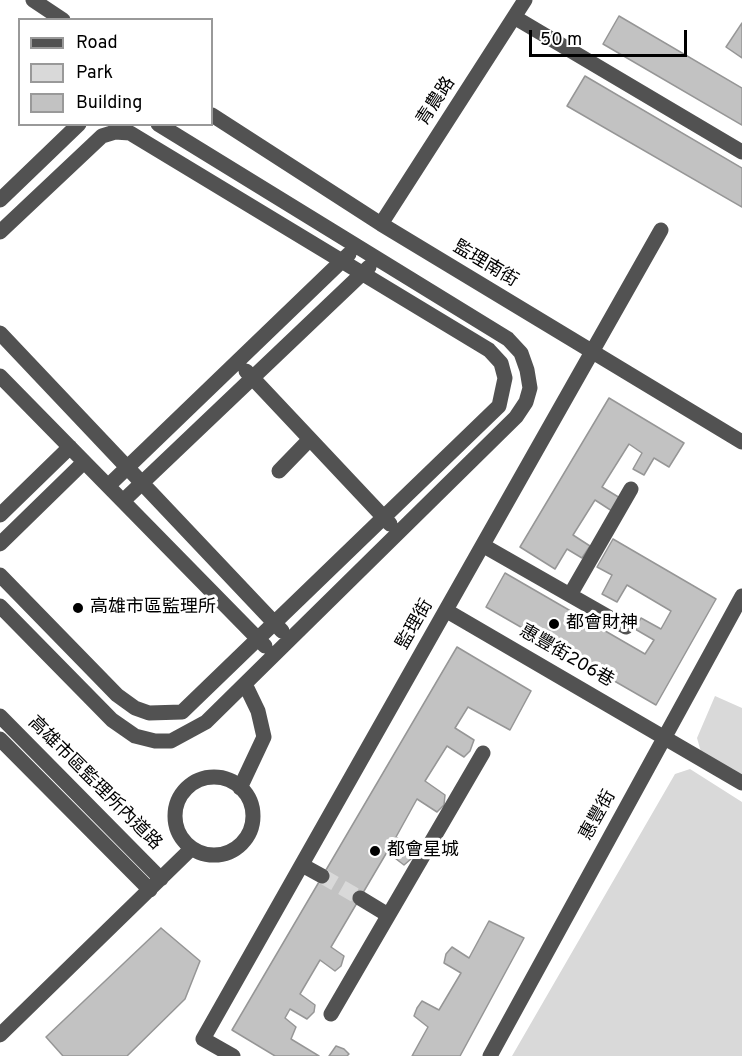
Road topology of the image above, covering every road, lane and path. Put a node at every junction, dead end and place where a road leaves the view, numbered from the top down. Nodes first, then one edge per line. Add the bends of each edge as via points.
1 (33, 0) edge
2 (525, 0) edge
3 (514, 17) junction
4 (60, 18) edge
5 (213, 116) edge
6 (78, 126) edge
7 (161, 126) edge
8 (742, 152) edge
9 (0, 200) edge
10 (381, 224) junction
11 (661, 230) dead end
12 (0, 231) edge
13 (357, 246) junction
14 (378, 258) junction
15 (342, 261) junction
16 (369, 277) junction
17 (0, 333) edge
18 (593, 354) junction
19 (238, 361) junction
20 (0, 376) edge
21 (253, 378) junction
22 (310, 439) junction
23 (742, 441) edge
24 (70, 447) junction
25 (84, 462) junction
26 (128, 467) junction
27 (279, 471) dead end
28 (142, 483) junction
29 (108, 486) junction
30 (631, 489) dead end
31 (123, 501) junction
32 (0, 515) edge
33 (384, 518) junction
34 (398, 533) junction
35 (0, 544) edge
36 (484, 546) junction
37 (0, 575) edge
38 (570, 595) junction
39 (742, 596) edge
40 (0, 606) edge
41 (447, 611) junction
42 (736, 622) edge
43 (275, 624) junction
44 (626, 627) dead end
45 (290, 639) junction
46 (259, 640) junction
47 (274, 655) junction
48 (245, 684) junction
49 (0, 716) edge
50 (0, 727) edge
51 (665, 736) junction
52 (0, 739) edge
53 (483, 753) dead end
54 (742, 783) edge
55 (240, 788) junction
56 (192, 849) junction
57 (302, 865) junction
58 (322, 876) tunnel mouth
59 (156, 884) junction
60 (360, 898) tunnel mouth
61 (388, 915) junction
62 (331, 1014) dead end
63 (0, 1035) edge
64 (233, 1056) edge
65 (490, 1056) edge

1 - 4 street
2 - 3 street, 青農路
3 - 8 street
3 - 10 street, 青農路
5 - 10 street, 監理南街
6 - 9 street
7 - 13 street
10 - 18 street, 監理南街
11 - 18 street, 監理街
12 - 15 street via 102,136 123,132 150,144
13 - 14 street
13 - 15 street
14 - 16 street
14 - 34 street via 508,339 521,353 530,388 516,417
15 - 16 street
15 - 19 street
16 - 21 street
16 - 33 street via 489,350 501,363 505,378 499,406
17 - 26 street
18 - 23 street, 監理南街
18 - 36 street, 監理街
19 - 21 street
19 - 26 street
20 - 24 street
21 - 22 street
21 - 28 street
22 - 27 street
22 - 33 street
24 - 25 street
24 - 32 street
25 - 29 street
25 - 35 street
26 - 28 street
26 - 29 street
28 - 31 street
28 - 43 street
29 - 31 street
30 - 38 street
31 - 46 street
33 - 34 street
33 - 43 street
34 - 45 street
36 - 38 street
36 - 41 street, 監理街
37 - 46 street via 117,694 149,713 182,712
38 - 44 street
39 - 42 street, 惠豐街
40 - 48 street via 112,720 135,736 171,741 189,734
41 - 51 street, 惠豐街206巷
41 - 57 street, 監理街
42 - 51 street, 惠豐街
43 - 45 street
43 - 46 street
45 - 47 street
46 - 47 street
47 - 48 street
48 - 55 street via 258,711 264,737
49 - 59 street, 高雄市區監理所內道路
50 - 59 street, 高雄市區監理所內道路
51 - 54 street, 惠豐街206巷
51 - 65 street, 惠豐街
52 - 59 street, 高雄市區監理所內道路
53 - 61 street
55 - 56 street via 253,810 248,836 229,853 216,856
55 - 56 street, 高雄市區監理所內道路 via 230,781 205,778 184,792 178,803 177,828
56 - 59 street, 高雄市區監理所內道路
57 - 58 street
57 - 64 street, 監理街 via 203,1039
59 - 63 street, 高雄市區監理所內道路
60 - 61 street
61 - 62 street

